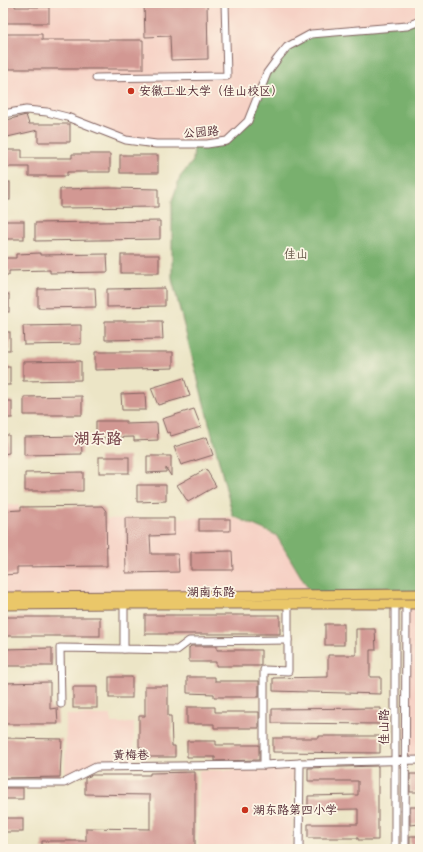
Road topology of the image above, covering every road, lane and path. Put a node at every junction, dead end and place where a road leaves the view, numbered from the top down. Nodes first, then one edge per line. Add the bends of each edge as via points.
1 (225, 3) edge
2 (420, 21) edge
3 (96, 78) dead end
4 (3, 114) edge
5 (420, 594) edge
6 (3, 597) edge
7 (124, 604) junction
8 (288, 604) junction
9 (395, 604) junction
10 (406, 604) junction
11 (420, 604) edge
12 (3, 605) edge
13 (288, 640) junction
14 (124, 649) junction
15 (61, 704) dead end
16 (396, 760) junction
17 (405, 760) junction
18 (420, 760) edge
19 (300, 763) junction
20 (264, 765) junction
21 (3, 783) edge
22 (299, 849) edge
23 (395, 849) edge
24 (405, 849) edge

1 - 3 street via 227,76
2 - 4 street, 公园路 via 407,26 311,34 286,47 267,73 248,121 227,141 207,144 156,144 126,140 47,112 26,110
5 - 6 main road
7 - 8 main road, 湖南东路
7 - 12 main road, 湖南东路
7 - 14 street
8 - 9 main road, 湖南东路
8 - 13 street
9 - 10 main road, 湖南东路
9 - 16 street, 佳山路
10 - 11 main road, 湖南东路
10 - 17 street, 佳山路
13 - 14 street via 189,641 178,650
13 - 20 street via 288,671 264,670
14 - 15 street via 60,648
16 - 17 street
16 - 19 street
16 - 23 street, 佳山路
17 - 18 street
17 - 24 street, 佳山路
19 - 20 street, 黄梅巷
19 - 22 street
20 - 21 street, 黄梅巷 via 96,767 64,783

